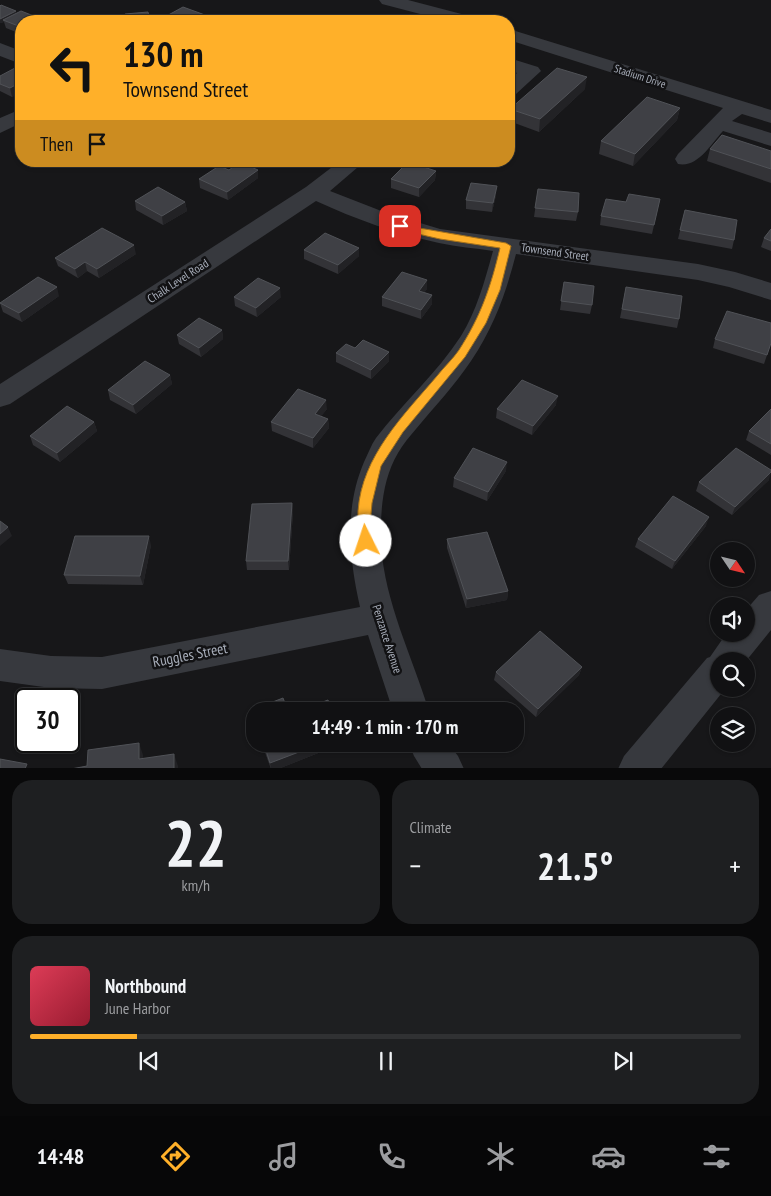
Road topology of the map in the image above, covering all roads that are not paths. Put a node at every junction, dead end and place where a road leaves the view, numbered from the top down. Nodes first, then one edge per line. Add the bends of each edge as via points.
1 (388, 0) edge
2 (444, 15) edge
3 (515, 38) edge
4 (0, 49) edge
5 (15, 55) edge
6 (515, 66) edge
7 (515, 85) edge
8 (739, 107) junction
9 (771, 117) edge
10 (15, 118) edge
11 (719, 123) junction
12 (0, 127) edge
13 (771, 140) edge
14 (686, 159) dead end
15 (346, 167) edge
16 (314, 192) junction
17 (506, 246) junction
18 (771, 292) edge
19 (0, 397) edge
20 (771, 605) edge
21 (379, 618) junction
22 (732, 652) edge
23 (0, 665) edge
24 (710, 680) edge
25 (409, 702) edge
26 (433, 752) edge
27 (445, 768) edge
28 (637, 768) edge

1 - 2 street
3 - 8 street, Stadium Drive
4 - 5 street
6 - 7 street via 531,71
8 - 9 street, Stadium Drive
8 - 11 street
10 - 12 street
11 - 13 street
11 - 14 street
15 - 16 street, Chalk Level Road
16 - 17 street, Townsend Street via 400,226
16 - 19 street, Chalk Level Road
17 - 18 street, Townsend Street via 698,272
17 - 21 street, Penzance Avenue via 495,290 481,323 462,355 385,448 370,481 364,526
20 - 22 street
21 - 23 street, Ruggles Street via 102,673 70,674
21 - 25 street, Penzance Avenue
24 - 28 street
26 - 27 street

